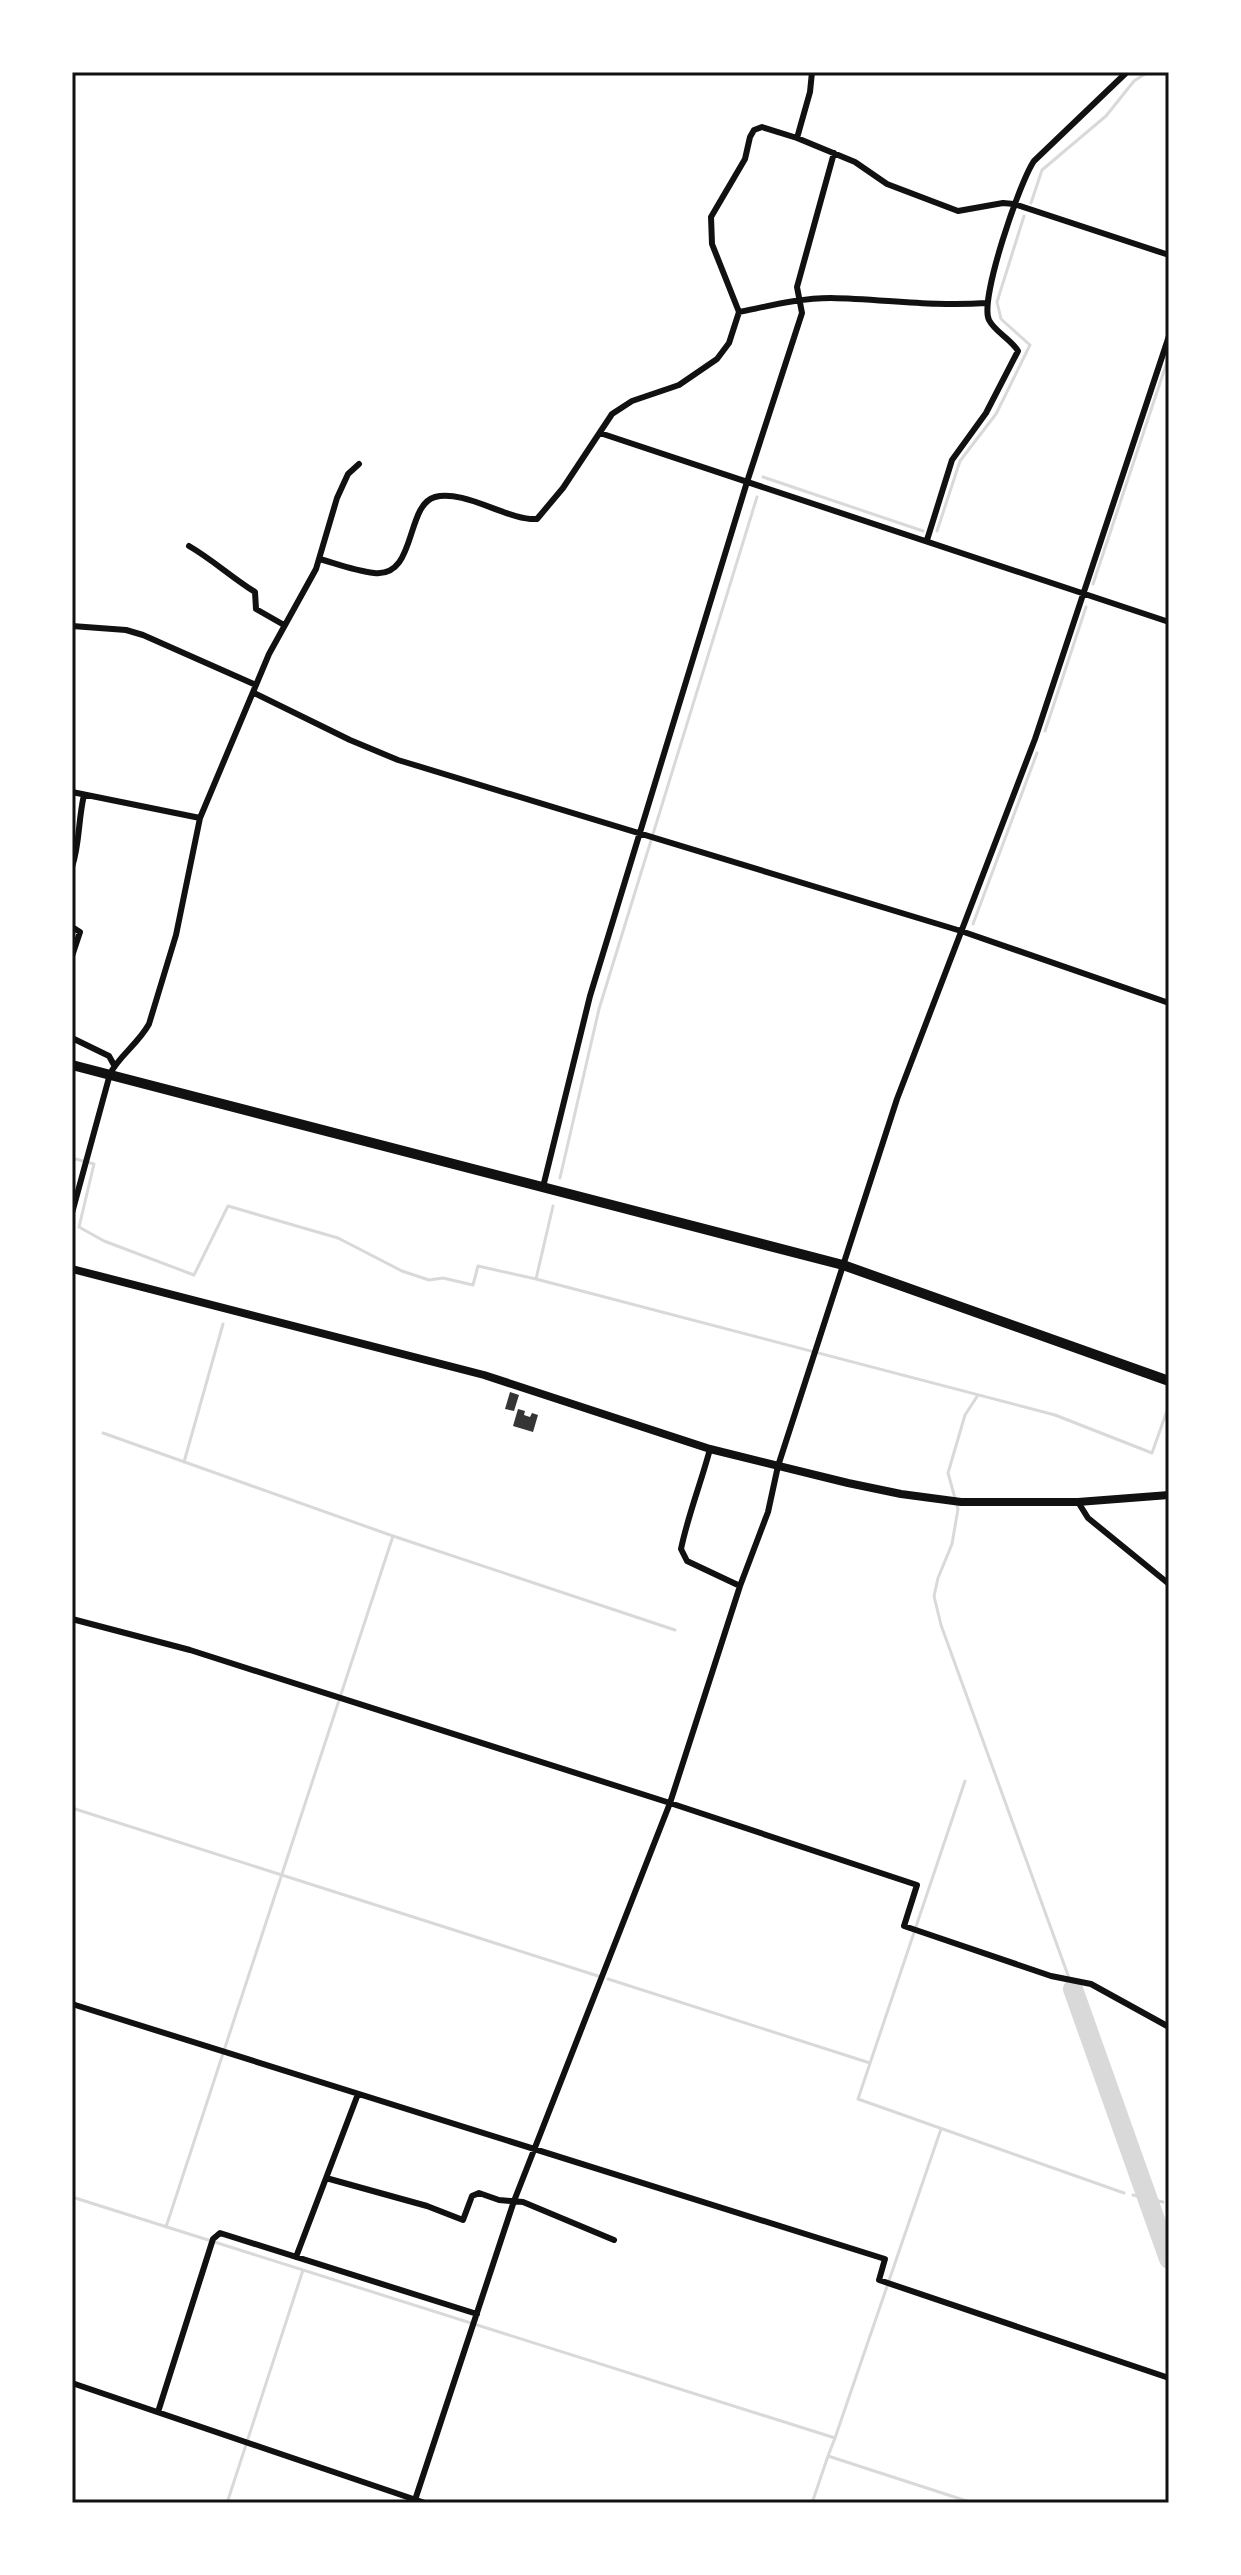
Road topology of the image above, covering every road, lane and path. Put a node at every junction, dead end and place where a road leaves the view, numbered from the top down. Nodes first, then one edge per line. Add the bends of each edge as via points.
1 (812, 72) edge
2 (1127, 72) edge
3 (797, 138) junction
4 (834, 153) junction
5 (1014, 204) junction
6 (1169, 255) edge
7 (801, 301) junction
8 (986, 303) junction
9 (739, 312) junction
10 (1169, 336) edge
11 (600, 433) junction
12 (359, 464) dead end
13 (747, 482) junction
14 (927, 540) junction
15 (189, 546) dead end
16 (320, 559) junction
17 (1083, 592) junction
18 (1169, 622) edge
19 (284, 625) junction
20 (72, 626) edge
21 (255, 689) junction
22 (72, 792) edge
23 (84, 795) junction
24 (200, 818) junction
25 (640, 834) junction
26 (72, 867) edge
27 (72, 927) edge
28 (961, 931) junction
29 (72, 956) edge
30 (1169, 1003) edge
31 (72, 1038) edge
32 (72, 1065) edge
33 (112, 1070) junction
34 (543, 1187) junction
35 (72, 1213) edge
36 (843, 1265) junction
37 (72, 1269) edge
38 (1169, 1381) edge
39 (710, 1449) junction
40 (778, 1466) junction
41 (1169, 1495) edge
42 (1078, 1502) junction
43 (1169, 1584) edge
44 (740, 1586) junction
45 (72, 1619) edge
46 (670, 1803) junction
47 (72, 2004) edge
48 (1168, 2024) edge
49 (358, 2094) junction
50 (535, 2149) junction
51 (326, 2178) junction
52 (514, 2201) junction
53 (614, 2240) dead end
54 (296, 2257) junction
55 (476, 2317) junction
56 (1169, 2378) edge
57 (72, 2383) edge
58 (158, 2412) junction
59 (414, 2501) edge
60 (425, 2503) edge

1 - 3 street
2 - 5 street via 1034,161
3 - 4 street
3 - 9 street via 770,128 754,130 745,159 711,217 712,244
4 - 5 street via 887,184 958,211
4 - 7 street via 797,287
5 - 6 street
5 - 8 street
7 - 8 street
7 - 9 street
7 - 13 street via 802,313
8 - 14 street via 989,321 1018,351 986,413 952,460
9 - 11 street via 729,343 717,359 679,385 632,401 612,414
10 - 17 street
11 - 13 street
11 - 16 street via 537,519 442,495 423,507 402,558 385,573
12 - 16 street via 337,498
13 - 14 street
13 - 25 street
14 - 17 street
15 - 19 street via 255,592 256,609
16 - 19 street
17 - 18 street
17 - 28 street via 1035,739
19 - 21 street
20 - 21 street via 143,635
21 - 24 street
21 - 25 street via 398,760
22 - 23 street
23 - 24 street
23 - 26 street via 80,845
24 - 33 street via 176,935 149,1024
25 - 28 street
25 - 34 street via 590,996
27 - 29 street via 80,932
28 - 30 street
28 - 36 street via 897,1099
31 - 33 street via 109,1056
32 - 33 main road
33 - 34 main road
33 - 35 street
34 - 36 main road
36 - 38 main road
36 - 40 street
37 - 39 street via 484,1375
39 - 40 street
39 - 44 street via 681,1549 687,1561
40 - 42 street via 887,1492 957,1501
40 - 44 street via 768,1512
41 - 42 street
42 - 43 street via 1088,1518
44 - 46 street
45 - 46 street via 190,1650
46 - 48 street via 917,1885 904,1926 1051,1976 1091,1984
46 - 50 street
47 - 49 street
49 - 50 street
49 - 51 street
50 - 52 street
50 - 56 street via 885,2259 879,2280
51 - 52 street via 463,2220 472,2196 479,2193
51 - 54 street
52 - 53 street
52 - 55 street
54 - 55 street
54 - 58 street via 220,2233 212,2243
55 - 59 street
57 - 58 street
58 - 59 street
59 - 60 street

